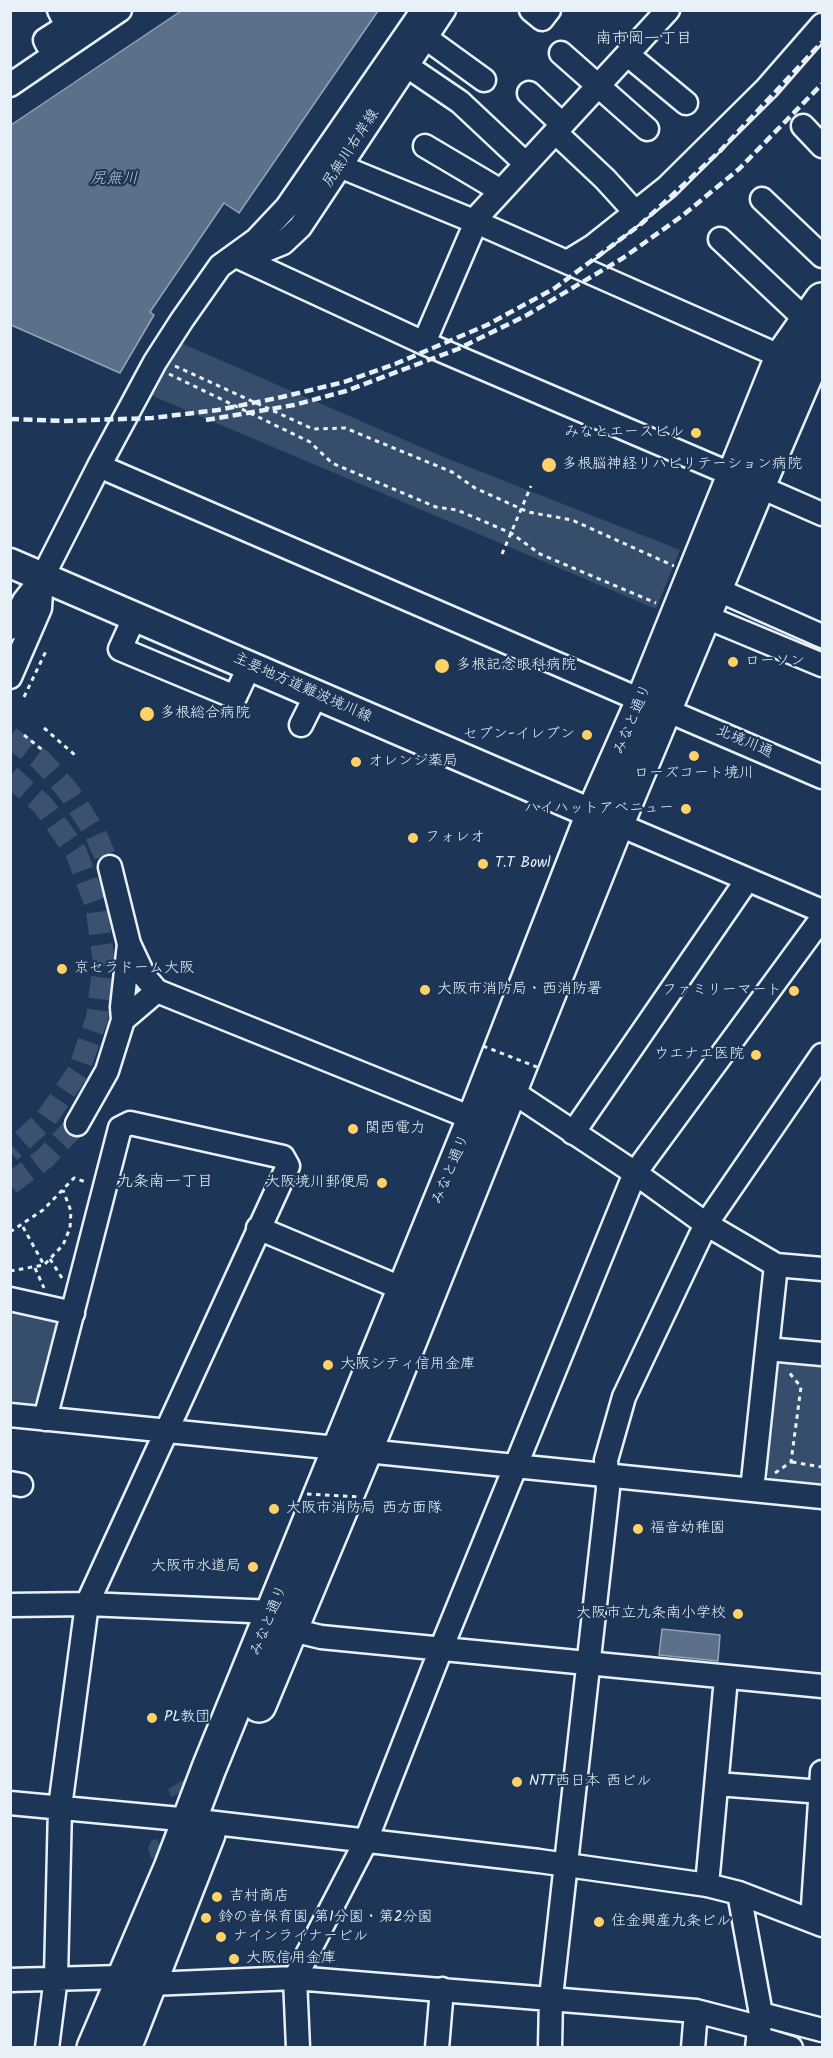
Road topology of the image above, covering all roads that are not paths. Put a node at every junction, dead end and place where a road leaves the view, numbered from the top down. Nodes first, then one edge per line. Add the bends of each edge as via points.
1 (120, 10) edge
2 (423, 10) edge
3 (444, 10) edge
4 (531, 10) edge
5 (549, 10) edge
6 (665, 11) edge
7 (93, 12) edge
8 (822, 26) edge
9 (68, 27) edge
10 (426, 38) junction
11 (48, 44) dead end
12 (561, 53) dead end
13 (628, 55) junction
14 (407, 66) junction
15 (484, 80) dead end
16 (10, 85) edge
17 (598, 86) junction
18 (529, 93) dead end
19 (686, 103) dead end
20 (803, 126) dead end
21 (559, 128) junction
22 (647, 129) dead end
23 (425, 146) dead end
24 (822, 146) edge
25 (526, 164) junction
26 (342, 167) junction
27 (501, 191) junction
28 (762, 200) dead end
29 (636, 213) junction
30 (476, 222) junction
31 (720, 239) dead end
32 (236, 255) junction
33 (822, 256) edge
34 (567, 262) junction
35 (811, 340) edge
36 (424, 343) junction
37 (99, 466) junction
38 (745, 481) junction
39 (822, 514) edge
40 (10, 563) edge
41 (42, 578) junction
42 (710, 602) junction
43 (10, 628) edge
44 (822, 636) edge
45 (822, 665) edge
46 (10, 677) edge
47 (316, 695) junction
48 (655, 705) junction
49 (301, 725) dead end
50 (822, 777) edge
51 (605, 819) junction
52 (110, 867) tunnel mouth
53 (747, 880) junction
54 (822, 911) edge
55 (822, 918) edge
56 (129, 944) junction
57 (157, 992) junction
58 (123, 1020) junction
59 (822, 1055) edge
60 (510, 1090) junction
61 (474, 1119) junction
62 (77, 1124) tunnel mouth
63 (573, 1132) junction
64 (635, 1173) junction
65 (706, 1224) junction
66 (258, 1228) junction
67 (776, 1265) junction
68 (822, 1269) edge
69 (403, 1289) junction
70 (10, 1299) edge
71 (74, 1313) junction
72 (767, 1349) junction
73 (822, 1354) edge
74 (10, 1415) edge
75 (45, 1419) junction
76 (166, 1431) junction
77 (352, 1450) junction
78 (515, 1467) junction
79 (607, 1475) junction
80 (759, 1484) junction
81 (822, 1497) edge
82 (87, 1604) junction
83 (10, 1605) edge
84 (283, 1621) junction
85 (441, 1648) junction
86 (588, 1665) junction
87 (726, 1678) junction
88 (822, 1686) edge
89 (717, 1784) junction
90 (822, 1785) edge
91 (10, 1803) edge
92 (60, 1807) junction
93 (201, 1821) junction
94 (365, 1843) junction
95 (567, 1865) junction
96 (707, 1885) junction
97 (739, 1893) junction
98 (817, 1923) edge
99 (56, 1977) junction
100 (295, 1978) junction
101 (10, 1980) edge
102 (136, 1980) junction
103 (442, 1989) junction
104 (551, 1997) junction
105 (696, 2011) junction
106 (822, 2030) edge
107 (758, 2032) edge
108 (47, 2048) edge
109 (94, 2048) edge
110 (124, 2048) edge
111 (297, 2048) edge
112 (436, 2048) edge
113 (550, 2048) edge
114 (693, 2048) edge
115 (791, 2048) edge

1 - 9 street
2 - 32 street, 尻無川右岸線 via 275,221
3 - 10 street, 尻無川右岸線
4 - 5 street via 542,20
6 - 13 street
7 - 9 street
8 - 29 street via 711,145
9 - 11 street via 45,40
9 - 16 street
10 - 14 street, 尻無川右岸線
10 - 15 street
12 - 17 street
13 - 17 street
13 - 19 street
14 - 25 street via 460,102
14 - 26 street, 尻無川右岸線
17 - 21 street
17 - 22 street
18 - 21 street
20 - 24 street
21 - 25 street
21 - 29 street
23 - 27 street
25 - 27 street
26 - 30 street
26 - 32 street, 尻無川右岸線 via 300,227 283,243 261,252
27 - 30 street
28 - 33 street
29 - 34 street
30 - 34 street
30 - 36 street
31 - 35 street
32 - 36 street
32 - 37 street, 尻無川右岸線 via 220,266 182,320
34 - 35 street
35 - 38 highway, みなと通り
36 - 38 street
37 - 41 street, 尻無川右岸線
37 - 48 street, 北境川通
38 - 39 street
38 - 42 highway, みなと通り
38 - 48 highway, みなと通り
40 - 41 main road, 主要地方道難波境川線
41 - 43 street
41 - 46 street via 40,608
41 - 47 main road, 主要地方道難波境川線
42 - 44 street
42 - 45 street
42 - 48 highway, みなと通り
47 - 49 street
47 - 51 main road, 主要地方道難波境川線
48 - 50 street, 北境川通
48 - 51 highway, みなと通り
51 - 53 street
51 - 60 highway, みなと通り
51 - 61 highway, みなと通り
52 - 56 street
53 - 54 street
53 - 63 street
55 - 64 street
56 - 57 street via 144,976
56 - 58 street
57 - 58 street
57 - 61 street
58 - 62 street via 107,1071
59 - 65 street
60 - 63 street
60 - 77 highway, みなと通り
61 - 69 highway, みなと通り
63 - 64 street
64 - 65 street
64 - 78 street
65 - 67 street
65 - 79 street via 624,1397 606,1460
66 - 69 street
66 - 71 street via 288,1166 283,1157 130,1123 120,1128
66 - 76 street
67 - 68 street
67 - 72 street
69 - 77 highway, みなと通り
70 - 71 street
71 - 75 street
72 - 73 street
72 - 80 street
74 - 75 street
75 - 76 street
76 - 77 street
76 - 82 street
77 - 78 street
77 - 84 highway, みなと通り
78 - 79 street
78 - 85 street
79 - 80 street
79 - 86 street
80 - 81 street
82 - 83 street
82 - 84 street
82 - 92 street
84 - 85 street via 321,1636
84 - 93 highway, みなと通り
85 - 86 street
85 - 94 street
86 - 87 street
86 - 95 street
87 - 88 street
87 - 89 street
89 - 90 street
89 - 96 street
90 - 98 street
91 - 92 street
92 - 93 street
92 - 99 street
93 - 94 street
93 - 102 highway, みなと通り
94 - 95 street
94 - 100 street
95 - 96 street
95 - 104 street
96 - 97 street
97 - 98 street
97 - 107 street
99 - 101 street
99 - 102 street
99 - 108 street
100 - 102 street
100 - 103 street
100 - 111 street
102 - 109 highway, みなと通り
102 - 110 highway, みなと通り
103 - 104 street
103 - 112 street
104 - 105 street
104 - 113 street
105 - 107 street
105 - 114 street
106 - 107 street
107 - 115 street

